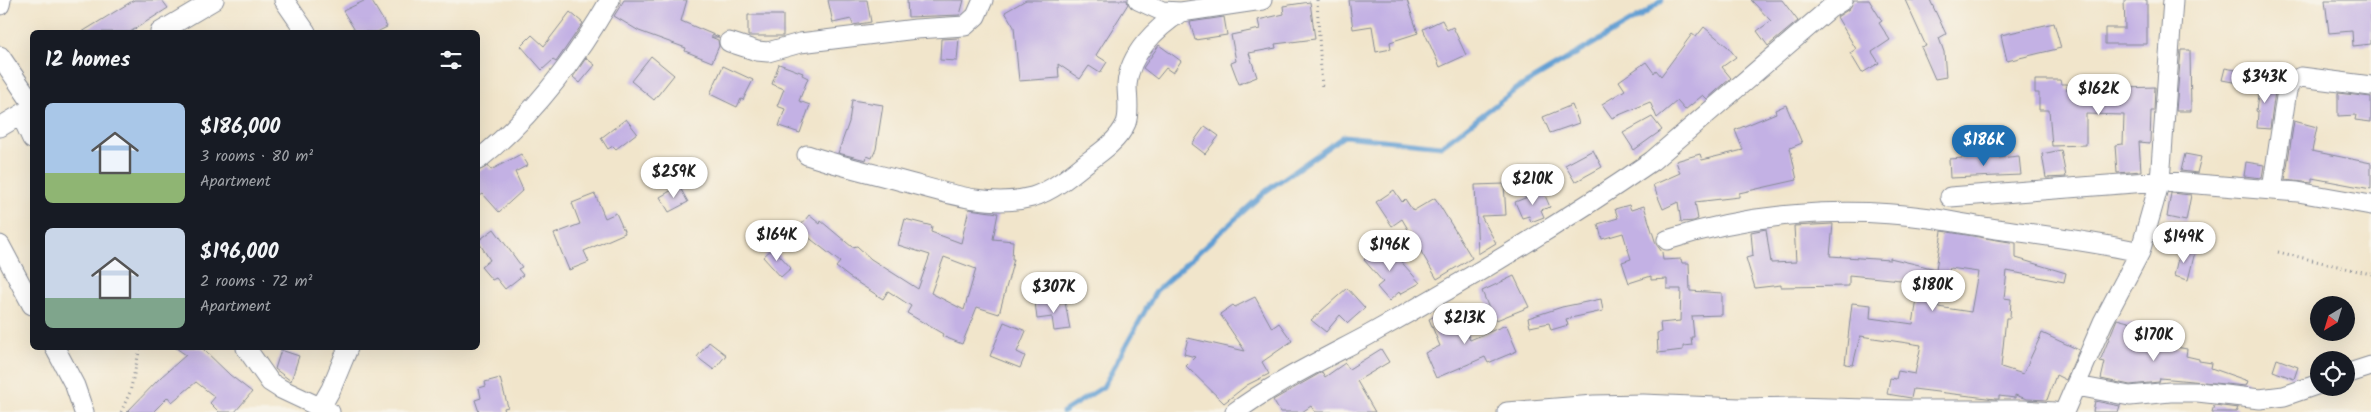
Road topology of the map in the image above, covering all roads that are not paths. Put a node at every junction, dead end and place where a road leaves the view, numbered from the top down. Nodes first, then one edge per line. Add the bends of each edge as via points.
1 (1, 0) edge
2 (214, 0) edge
3 (284, 0) edge
4 (610, 0) edge
5 (983, 0) edge
6 (1138, 0) edge
7 (1262, 0) edge
8 (1843, 0) edge
9 (2172, 0) edge
10 (0, 5) edge
11 (1181, 12) junction
12 (163, 30) edge
13 (305, 30) edge
14 (729, 42) dead end
15 (0, 56) edge
16 (2371, 86) edge
17 (29, 109) edge
18 (0, 127) edge
19 (807, 155) dead end
20 (480, 158) edge
21 (2160, 181) junction
22 (2272, 190) junction
23 (1950, 197) dead end
24 (2371, 205) edge
25 (1667, 240) dead end
26 (0, 245) edge
27 (2140, 252) junction
28 (30, 301) edge
29 (56, 350) edge
30 (247, 350) edge
31 (347, 350) edge
32 (2371, 366) edge
33 (2355, 371) edge
34 (2077, 386) junction
35 (2310, 387) edge
36 (323, 410) edge
37 (84, 412) edge
38 (1235, 412) edge
39 (1507, 412) edge
40 (2054, 412) edge
41 (2064, 412) edge

1 - 10 street
2 - 12 street
3 - 13 street
4 - 20 street via 586,41 555,81
5 - 14 street via 976,16 965,26 800,43 768,52
6 - 11 street via 1162,11
7 - 11 street
8 - 38 street via 1631,176 1533,238 1274,386
9 - 21 street
11 - 19 street via 1156,31 1131,66 1127,82 1127,120 1117,137 1077,171 1033,196 992,202 847,168
15 - 17 street
16 - 22 street via 2301,77 2292,81 2287,90
17 - 18 street
21 - 22 street
21 - 23 street
21 - 27 street
22 - 24 street
25 - 27 street via 1760,217 1868,214 1929,218
26 - 28 street
27 - 34 street via 2103,322
29 - 37 street
30 - 36 street via 270,382
31 - 36 street
32 - 33 street
34 - 35 street via 2130,396 2198,392 2260,399 2284,396
34 - 41 street
39 - 40 street via 1643,404

